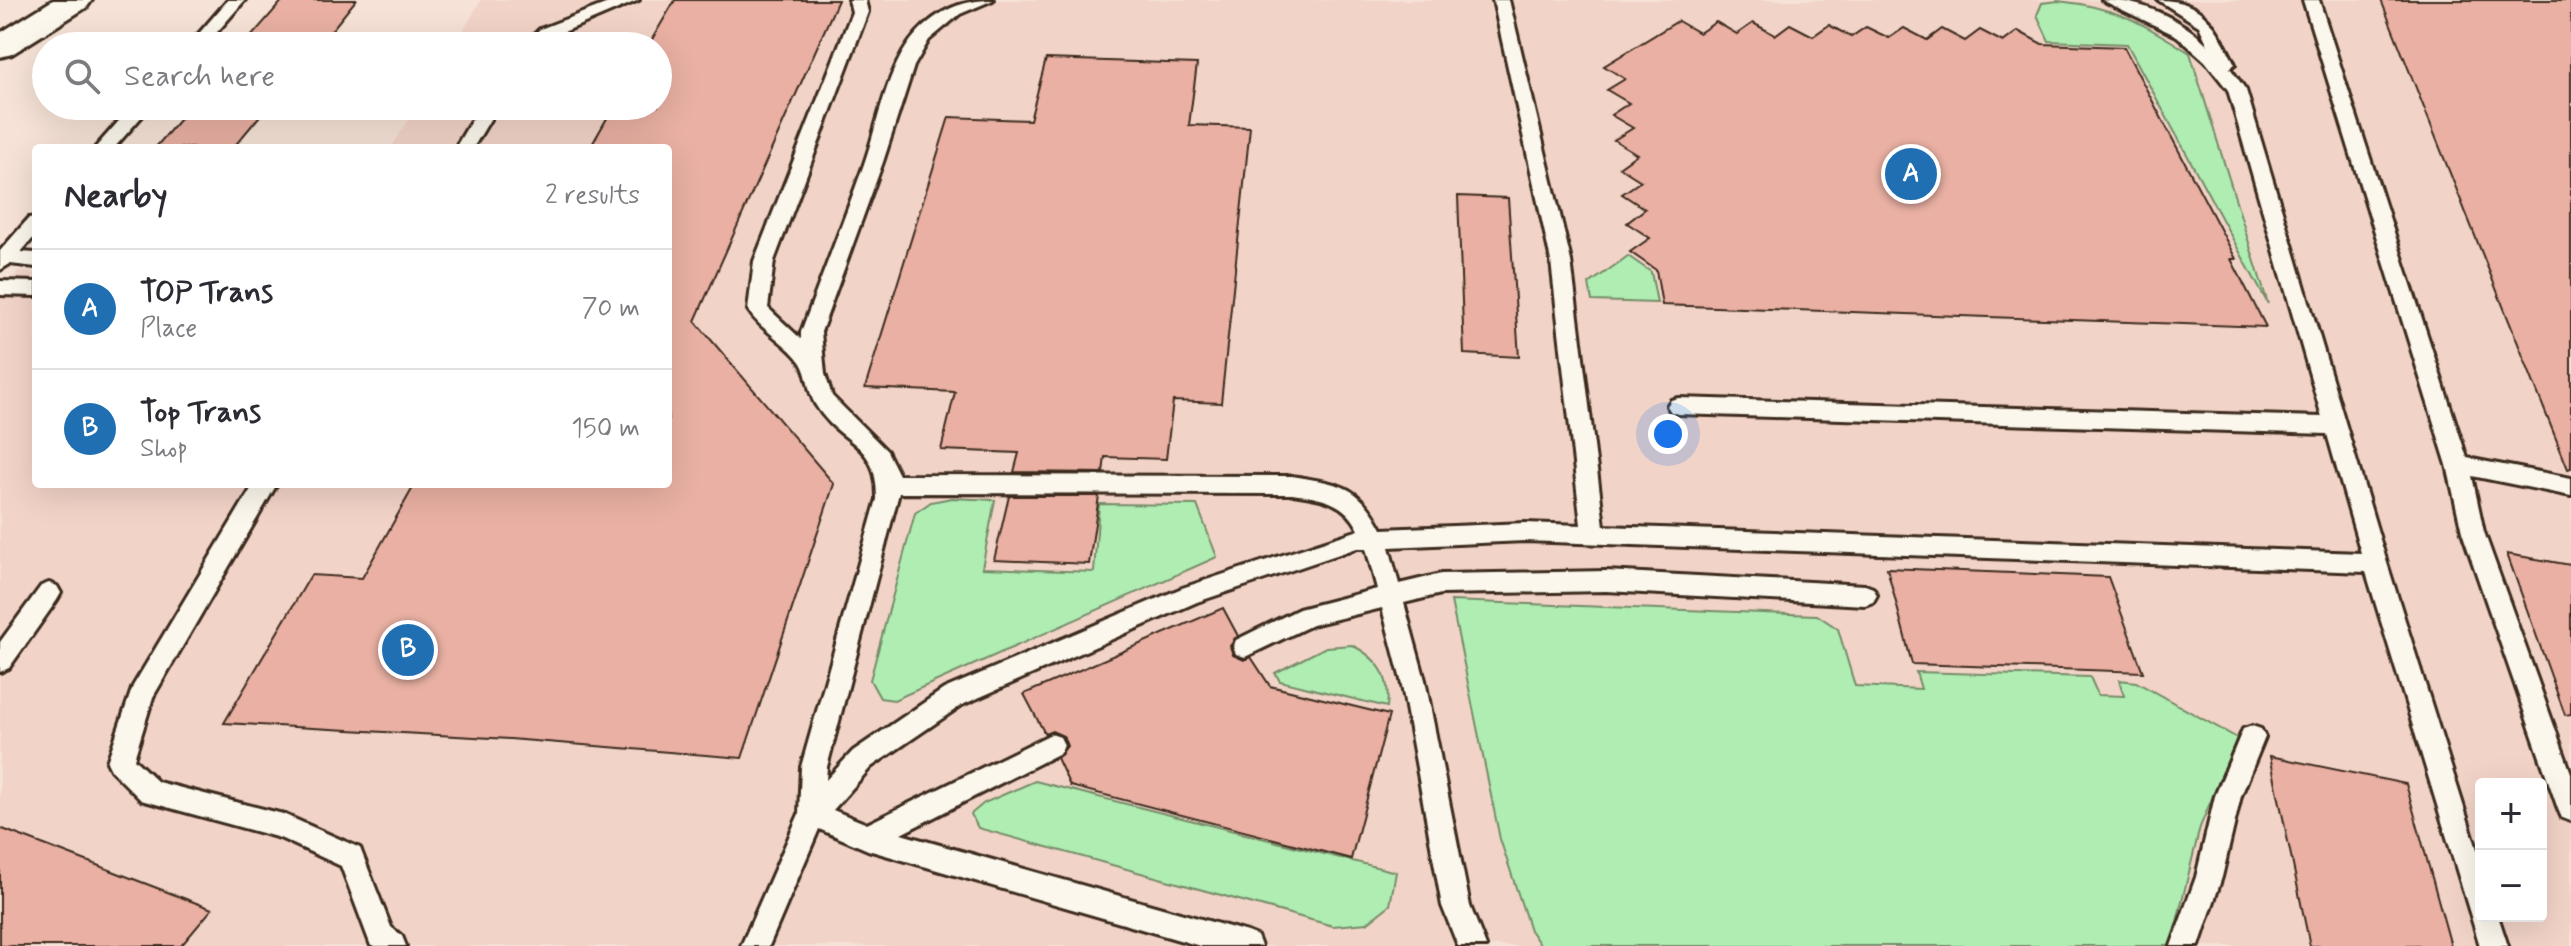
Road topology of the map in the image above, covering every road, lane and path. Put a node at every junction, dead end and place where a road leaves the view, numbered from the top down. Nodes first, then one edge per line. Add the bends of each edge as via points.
1 (76, 0) edge
2 (237, 0) edge
3 (631, 0) edge
4 (857, 0) edge
5 (985, 0) edge
6 (1501, 0) edge
7 (2110, 0) edge
8 (2166, 0) edge
9 (2311, 0) edge
10 (208, 32) edge
11 (549, 32) edge
12 (0, 47) edge
13 (2235, 87) junction
14 (129, 120) edge
15 (481, 120) edge
16 (108, 144) edge
17 (466, 144) edge
18 (32, 227) edge
19 (3, 260) edge
20 (32, 260) edge
21 (0, 288) edge
22 (32, 289) edge
23 (812, 361) junction
24 (1678, 406) dead end
25 (2335, 426) junction
26 (2458, 465) junction
27 (887, 484) junction
28 (2571, 487) edge
29 (264, 488) edge
30 (1594, 535) junction
31 (1375, 538) junction
32 (2375, 563) junction
33 (49, 593) dead end
34 (1865, 595) dead end
35 (1393, 596) junction
36 (1245, 647) dead end
37 (0, 661) edge
38 (2252, 737) dead end
39 (1051, 745) dead end
40 (2571, 809) edge
41 (812, 814) junction
42 (868, 837) junction
43 (2475, 886) edge
44 (2486, 922) edge
45 (392, 946) edge
46 (755, 946) edge
47 (1247, 946) edge
48 (1472, 946) edge
49 (2185, 946) edge
50 (2494, 946) edge

1 - 12 street
2 - 10 lane
3 - 11 lane
4 - 23 lane via 860,12 764,261 758,310
5 - 23 lane via 954,11 923,37 905,66 811,332
6 - 30 lane via 1561,261
7 - 13 lane via 2186,33
8 - 13 lane via 2206,23
9 - 26 lane
13 - 25 lane
14 - 16 lane
15 - 17 lane
18 - 19 lane
19 - 20 lane
21 - 22 lane
23 - 27 lane via 819,390 841,423 872,447 887,470
24 - 25 lane
25 - 32 lane
26 - 28 lane
26 - 40 lane via 2473,532
27 - 31 lane via 1292,485 1336,492 1361,511
27 - 41 lane via 888,499 814,767
29 - 45 lane via 142,694 120,762 150,792 283,826 351,857 381,936
30 - 31 lane
30 - 32 lane
31 - 35 lane
31 - 41 lane via 1357,539 1190,595 953,697 862,759
32 - 43 lane
33 - 37 lane
34 - 35 lane via 1606,581 1441,584
35 - 36 lane via 1307,616
35 - 48 lane via 1456,906
38 - 49 lane via 2228,796 2209,877
39 - 42 lane
41 - 42 lane
41 - 46 lane
42 - 47 lane
44 - 50 lane

